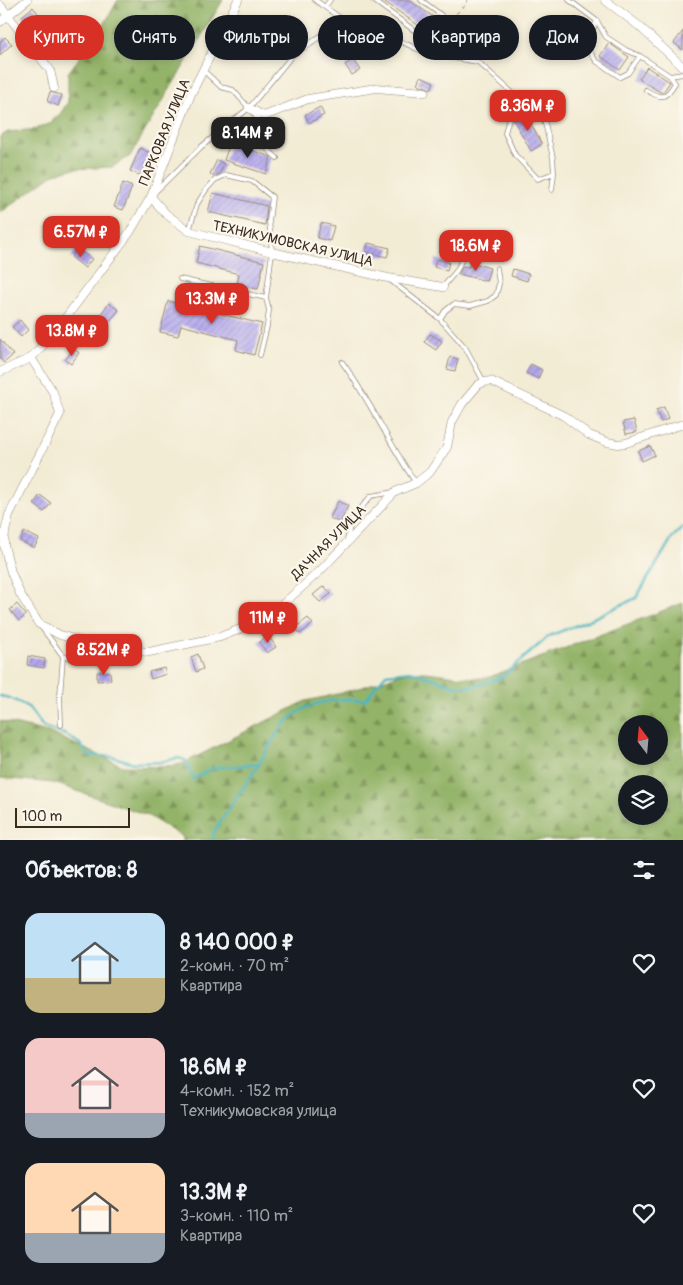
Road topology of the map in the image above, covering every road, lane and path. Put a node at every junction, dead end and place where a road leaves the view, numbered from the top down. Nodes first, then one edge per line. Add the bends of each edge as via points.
1 (27, 0) edge
2 (238, 0) edge
3 (316, 0) edge
4 (330, 0) edge
5 (373, 0) edge
6 (421, 0) edge
7 (467, 0) edge
8 (568, 0) edge
9 (605, 0) edge
10 (0, 5) edge
11 (325, 7) junction
12 (336, 15) edge
13 (441, 15) edge
14 (454, 15) edge
15 (589, 15) edge
16 (7, 16) junction
17 (597, 21) edge
18 (0, 22) edge
19 (413, 29) edge
20 (318, 38) edge
21 (403, 42) edge
22 (640, 56) junction
23 (595, 60) edge
24 (683, 67) edge
25 (204, 71) junction
26 (683, 74) edge
27 (670, 76) junction
28 (54, 88) dead end
29 (646, 90) dead end
30 (425, 92) dead end
31 (515, 95) junction
32 (249, 108) junction
33 (277, 158) dead end
34 (554, 173) junction
35 (552, 190) dead end
36 (151, 197) junction
37 (189, 231) junction
38 (272, 252) junction
39 (462, 259) dead end
40 (497, 268) dead end
41 (388, 278) junction
42 (180, 280) dead end
43 (443, 287) joint
44 (266, 298) junction
45 (440, 320) junction
46 (260, 355) dead end
47 (31, 358) junction
48 (342, 362) dead end
49 (0, 372) edge
50 (484, 382) junction
51 (683, 424) edge
52 (416, 483) junction
53 (395, 492) junction
54 (346, 543) junction
55 (39, 624) junction
56 (149, 652) junction
57 (62, 656) junction
58 (61, 725) dead end

1 - 16 street
2 - 25 street, ПАРКОВАЯ УЛИЦА
3 - 11 lane
4 - 11 lane
5 - 19 lane
6 - 13 lane
7 - 14 path
8 - 15 lane
9 - 24 street
10 - 16 street
11 - 12 lane
16 - 18 street
16 - 28 street via 50,70
17 - 22 lane via 606,37
20 - 32 lane via 291,57
21 - 31 lane via 428,54 478,62
22 - 23 lane via 628,73 620,77
22 - 27 lane
25 - 32 lane via 221,87 232,90
25 - 36 street, ПАРКОВАЯ УЛИЦА via 191,94
26 - 27 lane
27 - 29 lane via 675,83 664,96 658,97
30 - 32 street via 376,88 308,99 264,116
31 - 34 lane via 535,101 542,110
31 - 34 lane via 505,133 515,155 538,179
32 - 33 lane via 260,122 262,144
32 - 36 lane via 201,146
34 - 35 lane
36 - 37 street, ТЕХНИКУМОВСКАЯ УЛИЦА via 166,214
36 - 47 street, ПАРКОВАЯ УЛИЦА via 130,232 52,336
37 - 38 street, ТЕХНИКУМОВСКАЯ УЛИЦА
37 - 38 lane via 197,204 215,180 226,175 252,181 272,197 269,221
38 - 41 street, ТЕХНИКУМОВСКАЯ УЛИЦА
38 - 44 lane
39 - 43 lane
40 - 45 lane via 499,284 496,295 470,306 454,304
41 - 43 street, ТЕХНИКУМОВСКАЯ УЛИЦА
41 - 45 lane
42 - 44 lane
44 - 46 lane via 269,310
45 - 50 lane via 466,347
47 - 49 street, ПАРКОВАЯ УЛИЦА
47 - 55 street via 52,392 60,414 9,515 4,545 20,594
48 - 52 lane via 356,380
50 - 51 street via 491,381 564,416 589,435 607,442 626,443
50 - 52 street, ДАЧНАЯ УЛИЦА via 462,404 452,422 447,447 430,472
52 - 53 street, ДАЧНАЯ УЛИЦА
53 - 54 street, ДАЧНАЯ УЛИЦА
53 - 54 lane via 371,496 351,520
54 - 56 street, ДАЧНАЯ УЛИЦА via 275,611 253,624 220,637
55 - 56 street, ДАЧНАЯ УЛИЦА via 60,635 105,648
55 - 57 lane
56 - 57 lane
57 - 58 lane

